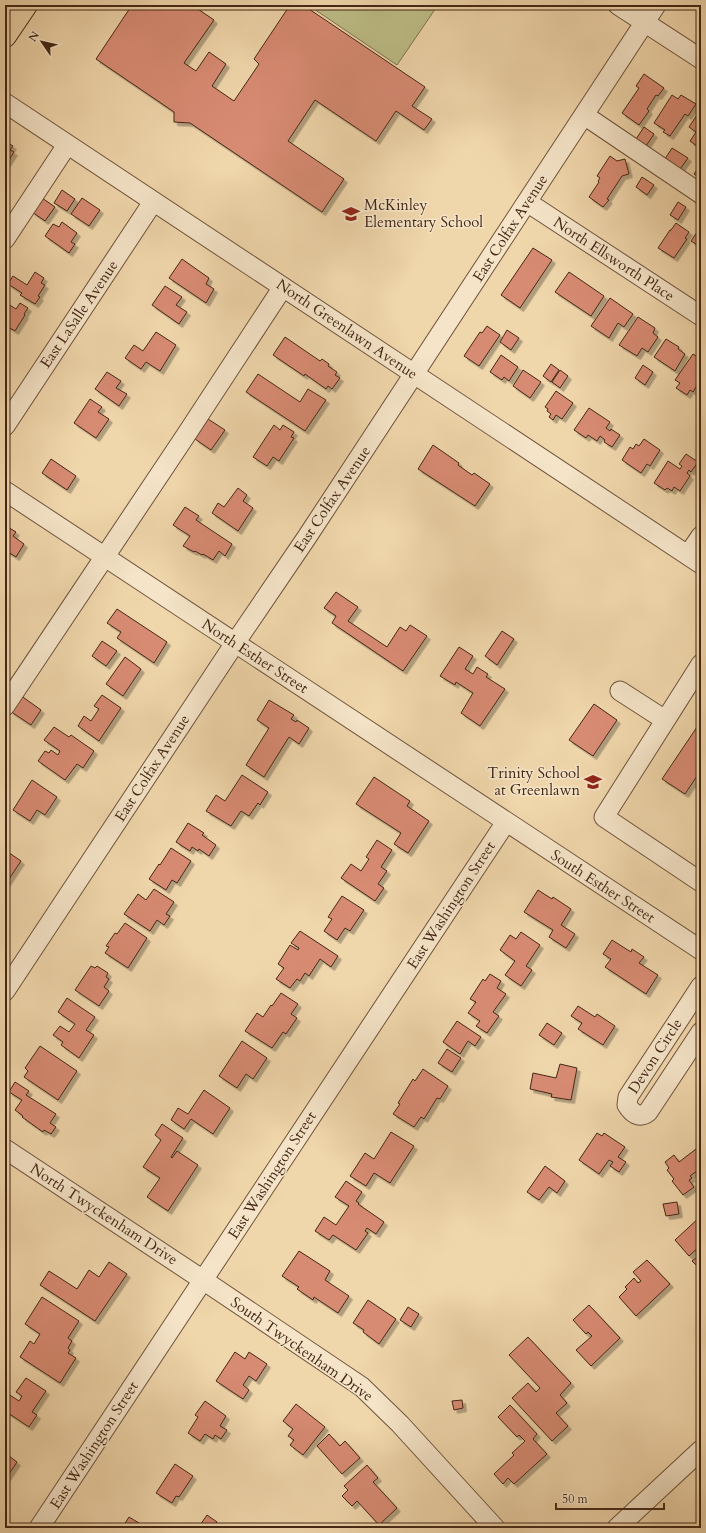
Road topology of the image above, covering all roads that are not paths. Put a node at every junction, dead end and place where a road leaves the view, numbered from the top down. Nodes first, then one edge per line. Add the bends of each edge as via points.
1 (26, 5) edge
2 (618, 5) edge
3 (656, 5) edge
4 (645, 22) junction
5 (5, 36) edge
6 (701, 59) edge
7 (5, 103) edge
8 (584, 115) junction
9 (67, 145) junction
10 (701, 194) edge
11 (153, 202) junction
12 (527, 202) junction
13 (5, 239) edge
14 (283, 286) junction
15 (701, 316) edge
16 (414, 374) junction
17 (5, 426) edge
18 (5, 491) edge
19 (701, 536) edge
20 (104, 556) junction
21 (694, 560) edge
22 (235, 643) junction
23 (701, 664) edge
24 (620, 691) dead end
25 (5, 706) edge
26 (665, 720) junction
27 (506, 822) junction
28 (701, 882) edge
29 (701, 950) edge
30 (701, 986) edge
31 (5, 991) edge
32 (701, 1032) edge
33 (5, 1149) edge
34 (203, 1280) junction
35 (701, 1450) edge
36 (39, 1528) edge
37 (495, 1528) edge
38 (617, 1528) edge

1 - 5 main road
2 - 4 street
3 - 4 street, East Colfax Avenue
4 - 6 street
4 - 8 street, East Colfax Avenue
7 - 9 street, North Greenlawn Avenue
8 - 10 street
8 - 12 street, East Colfax Avenue
9 - 11 street, North Greenlawn Avenue
9 - 13 street
11 - 14 street, North Greenlawn Avenue
11 - 17 street, East LaSalle Avenue
12 - 15 street, North Ellsworth Place
12 - 16 street, East Colfax Avenue
14 - 16 street, North Greenlawn Avenue
14 - 20 street
16 - 21 street, North Greenlawn Avenue
16 - 22 street, East Colfax Avenue
18 - 20 street, North Esther Street
19 - 21 street
20 - 22 street, North Esther Street
20 - 25 street
22 - 27 street, North Esther Street
22 - 31 street, East Colfax Avenue
23 - 26 street
24 - 26 street
26 - 28 street via 604,817
27 - 29 street, South Esther Street
27 - 34 street, East Washington Street
30 - 32 street, Devon Circle via 628,1096 627,1105 631,1111 643,1116 648,1112
33 - 34 street, North Twyckenham Drive
34 - 36 street, East Washington Street
34 - 37 street, South Twyckenham Drive via 362,1387 400,1424
35 - 38 street

